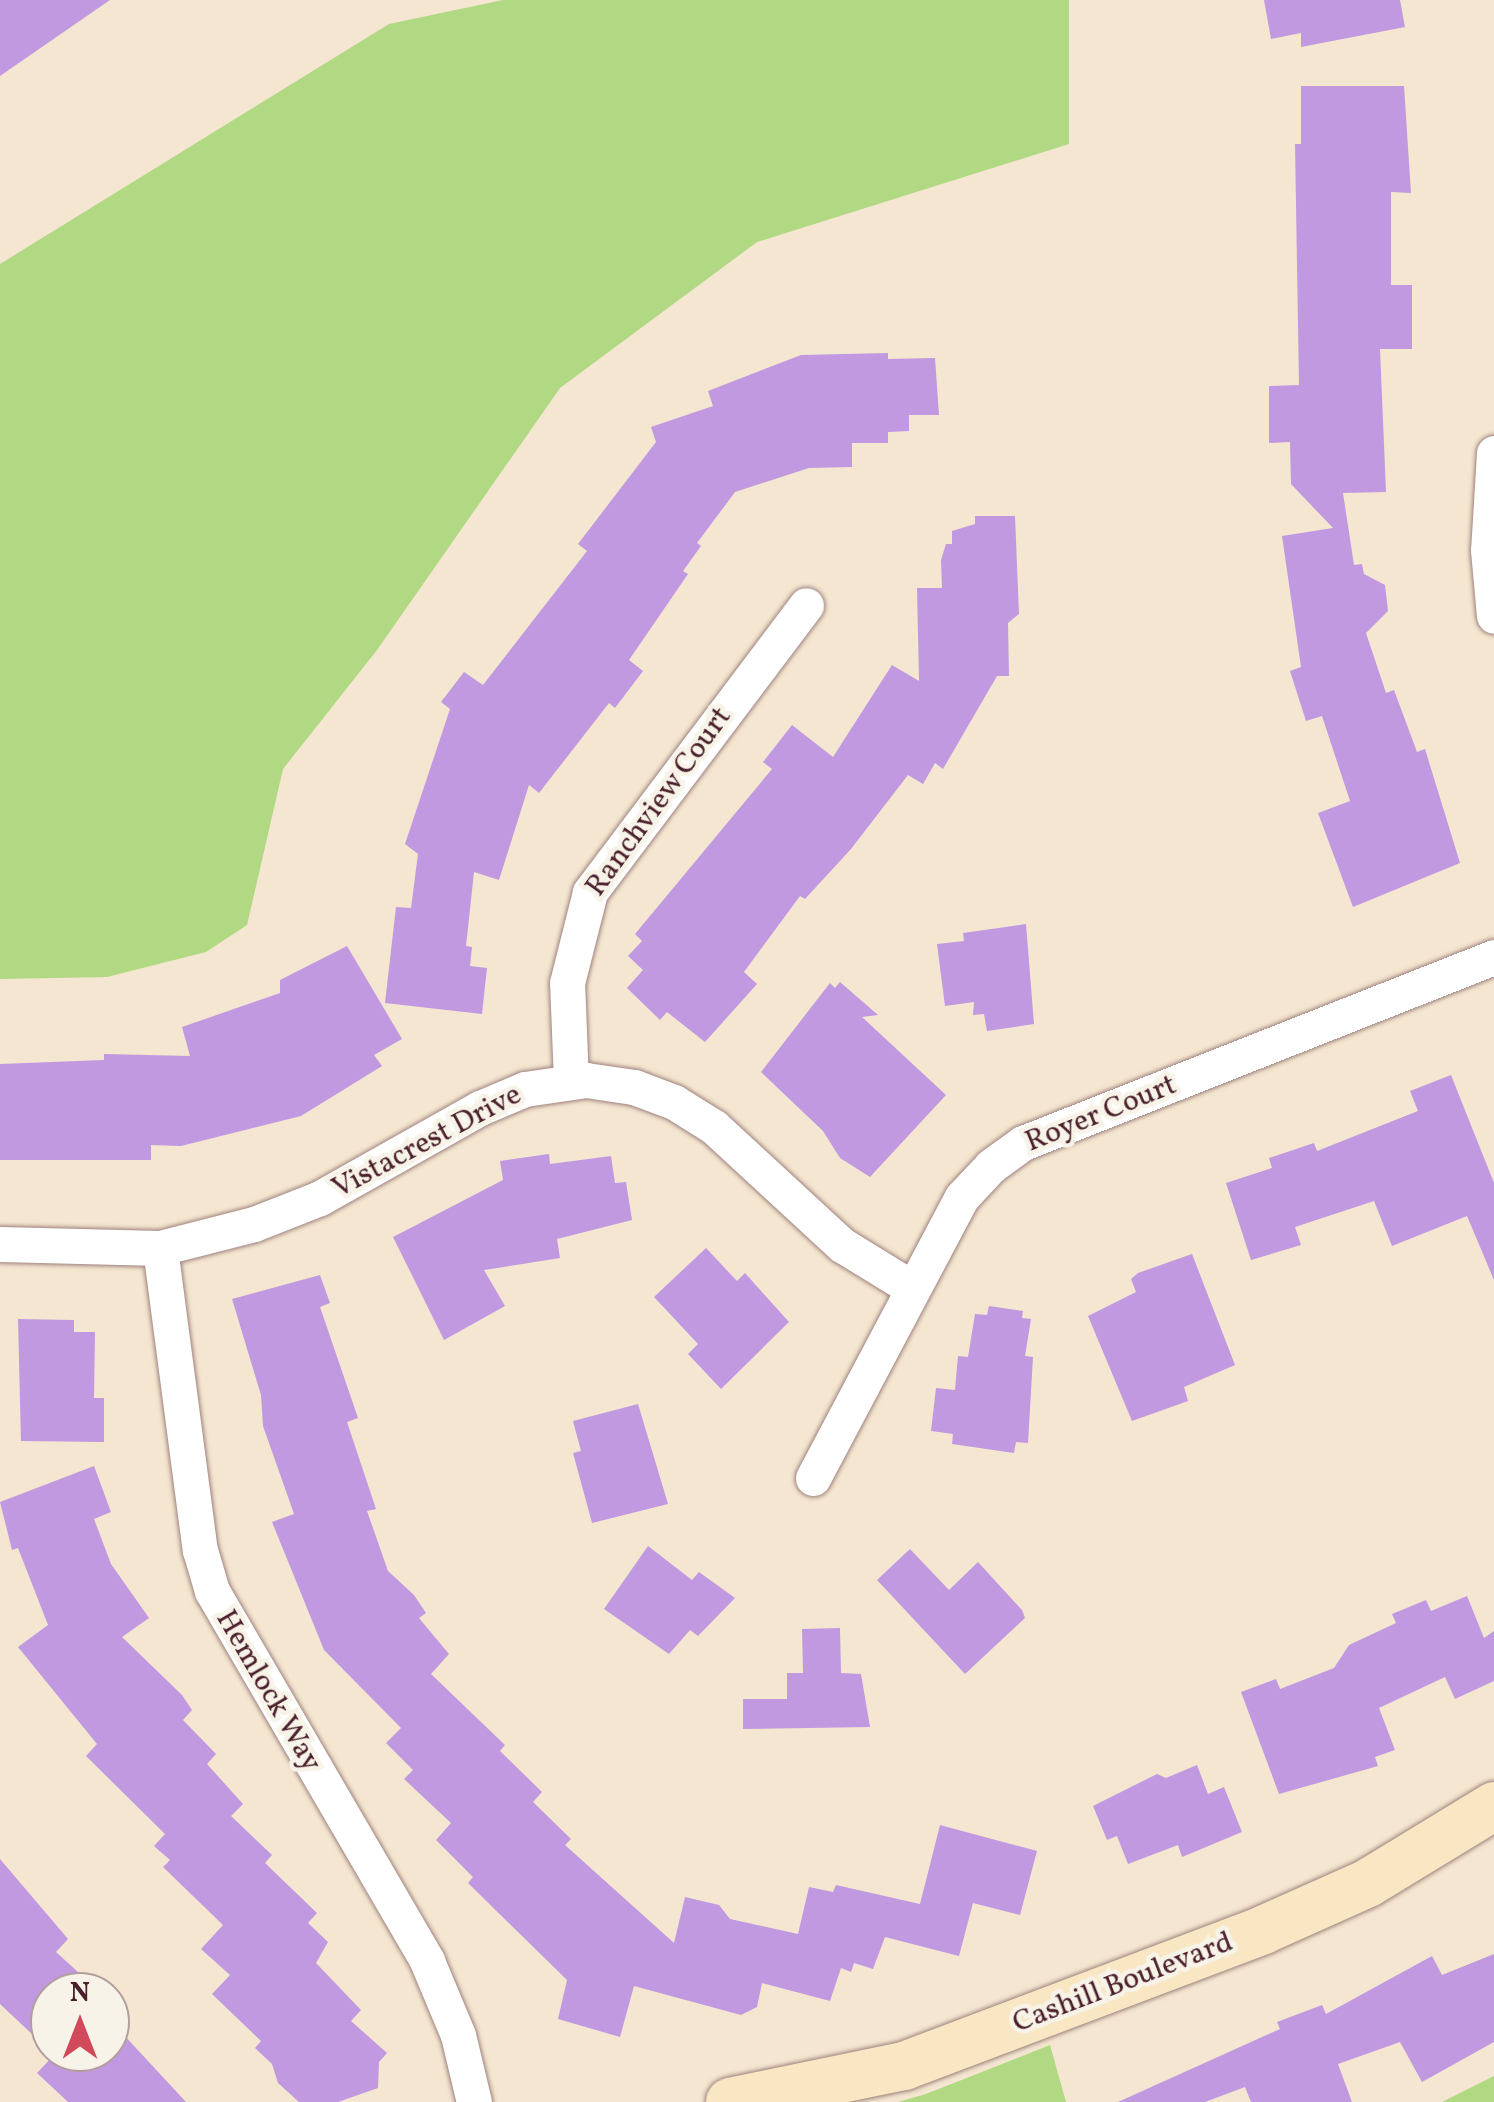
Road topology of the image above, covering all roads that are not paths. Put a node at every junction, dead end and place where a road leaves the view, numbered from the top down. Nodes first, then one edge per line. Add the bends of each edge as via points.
1 (1494, 454) edge
2 (806, 605) dead end
3 (1494, 616) edge
4 (1494, 957) edge
5 (571, 1081) junction
6 (0, 1244) edge
7 (160, 1248) junction
8 (912, 1288) junction
9 (813, 1478) dead end
10 (1494, 1806) edge
11 (474, 2102) edge
12 (730, 2102) edge

1 - 3 street via 1488,550
2 - 5 street, Ranchview Court via 590,892 567,983
4 - 8 street, Royer Court via 1023,1144 962,1197
5 - 7 street, Vistacrest Drive via 525,1089 480,1108 320,1198
5 - 8 street, Vistacrest Drive via 634,1087 674,1102 714,1127 842,1245
6 - 7 street, Vistacrest Drive
7 - 11 street, Hemlock Way via 200,1550 212,1591 426,1961 458,2036
8 - 9 street, Royer Court
10 - 12 street, Cashill Boulevard via 1368,1884 1263,1930 904,2066

